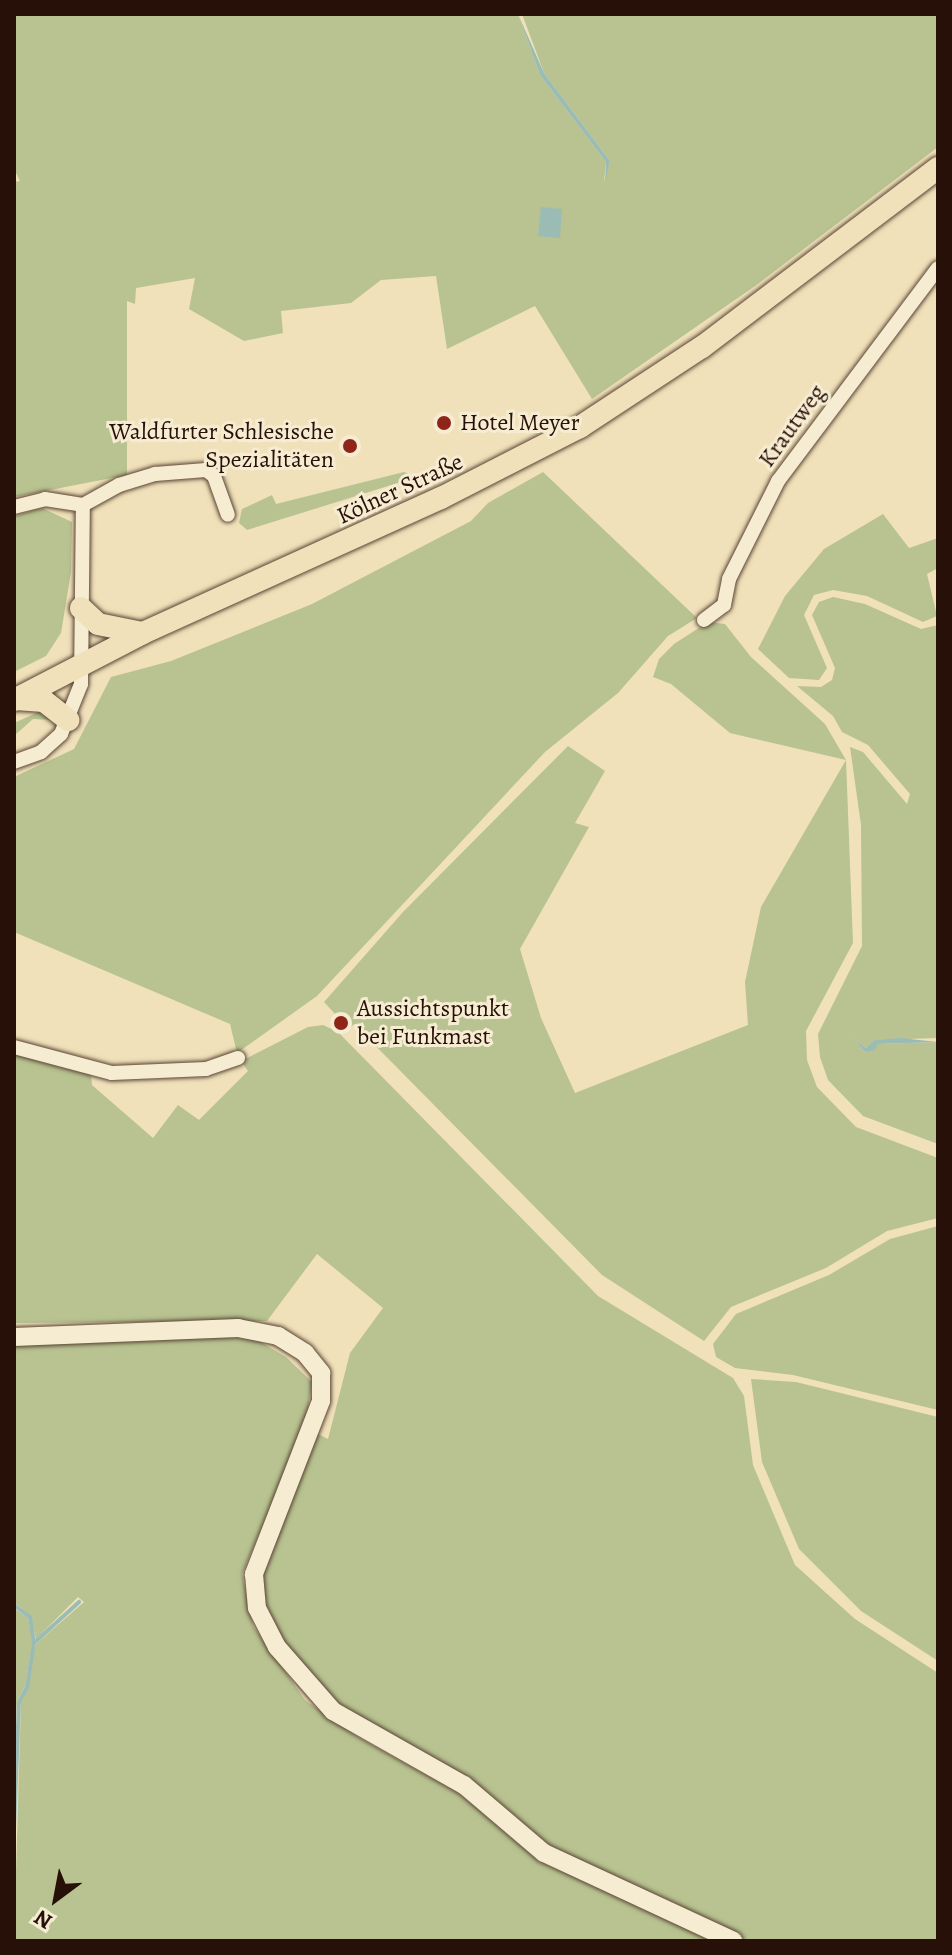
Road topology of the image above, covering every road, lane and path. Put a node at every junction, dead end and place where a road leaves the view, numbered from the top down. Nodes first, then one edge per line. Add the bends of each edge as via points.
1 (938, 168) edge
2 (938, 268) edge
3 (83, 505) junction
4 (14, 507) edge
5 (228, 515) dead end
6 (81, 608) junction
7 (704, 620) dead end
8 (143, 633) junction
9 (82, 665) junction
10 (14, 700) edge
11 (68, 720) junction
12 (14, 762) edge
13 (14, 1047) edge
14 (238, 1058) dead end
15 (14, 1337) edge
16 (734, 1941) edge

1 - 8 main road, Kölner Straße via 702,347 580,427 347,543
2 - 7 street, Krautweg via 778,481 729,579 724,605
3 - 4 street via 45,499
3 - 5 street via 119,485 155,474 206,470 214,476
3 - 6 street
6 - 8 main road via 98,624
6 - 9 street
8 - 9 main road, Kölner Straße
9 - 10 main road, Kölner Straße
9 - 11 street
10 - 11 main road via 44,701
11 - 12 street via 54,742
13 - 14 street via 112,1073 206,1069
15 - 16 street via 238,1328 278,1336 305,1353 321,1373 321,1401 254,1574 257,1608 277,1647 333,1711 464,1785 544,1853

